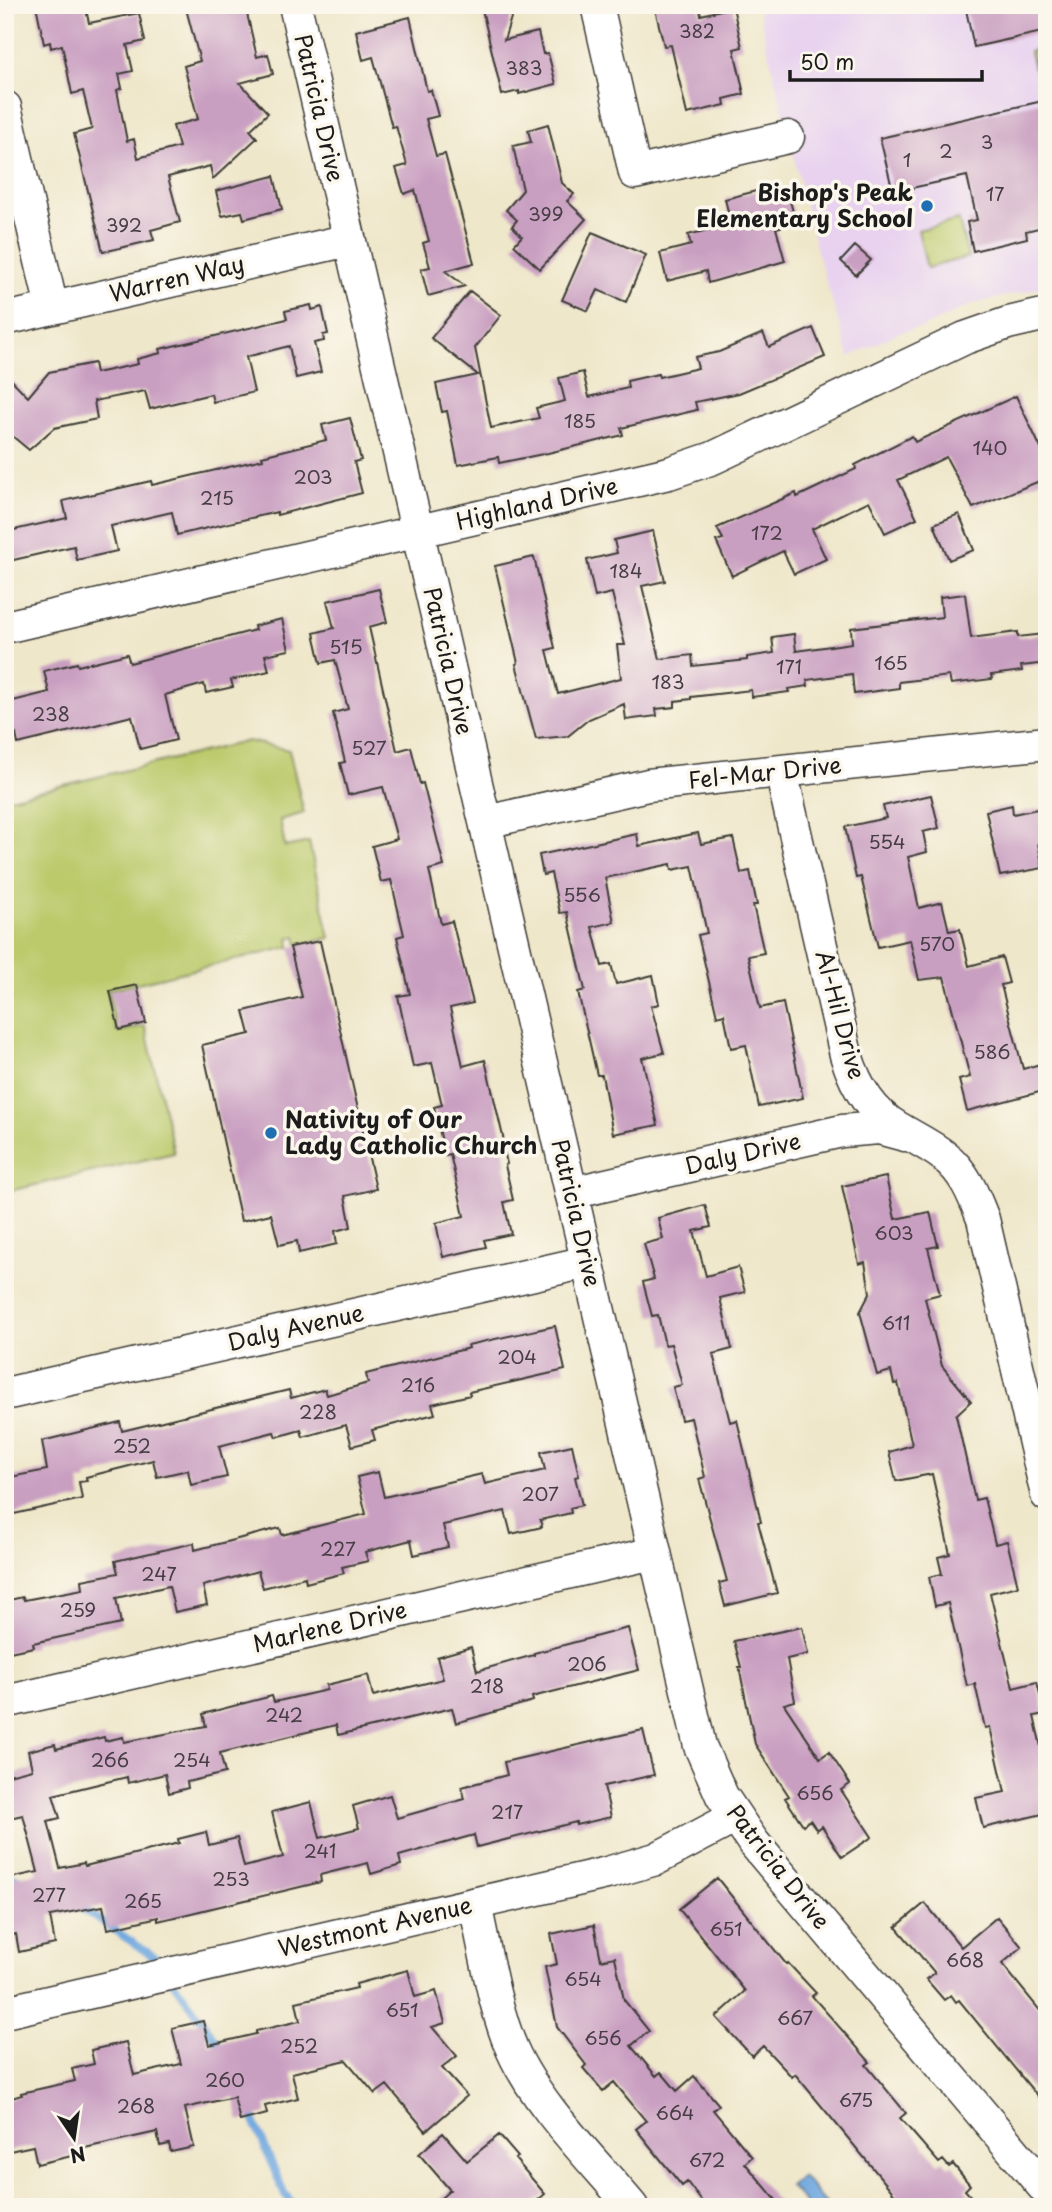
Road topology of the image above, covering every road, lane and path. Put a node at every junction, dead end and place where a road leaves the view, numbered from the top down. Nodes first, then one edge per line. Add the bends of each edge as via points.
1 (295, 5) edge
2 (597, 5) edge
3 (5, 107) edge
4 (788, 137) dead end
5 (349, 240) junction
6 (52, 308) junction
7 (1047, 314) edge
8 (5, 319) edge
9 (419, 532) junction
10 (5, 627) edge
11 (1047, 743) edge
12 (781, 771) junction
13 (486, 822) junction
14 (915, 1137) junction
15 (571, 1193) junction
16 (587, 1262) junction
17 (5, 1394) edge
18 (1047, 1495) edge
19 (654, 1553) junction
20 (5, 1702) edge
21 (737, 1820) junction
22 (475, 1904) junction
23 (5, 2012) edge
24 (1047, 2191) edge
25 (632, 2207) edge

1 - 5 street, Patricia Drive
2 - 4 street via 635,173
3 - 6 street
5 - 6 street, Warren Way
5 - 9 street, Patricia Drive
6 - 8 street, Warren Way
7 - 9 street, Highland Drive via 965,338 713,458 669,473
9 - 10 street, Highland Drive
9 - 13 street, Patricia Drive
11 - 12 street, Fel-Mar Drive
12 - 13 street, Fel-Mar Drive via 648,785
12 - 14 street, Al-Hil Drive via 852,1076 878,1113
13 - 15 street, Patricia Drive
14 - 15 street, Daly Drive via 879,1128 842,1131
14 - 18 street, Al-Hil Drive via 946,1157 970,1185 983,1219
15 - 16 street, Patricia Drive
16 - 17 street, Daly Avenue
16 - 19 street, Patricia Drive
19 - 20 street, Marlene Drive
19 - 21 street, Patricia Drive via 700,1746
21 - 22 street, Westmont Avenue via 656,1859
21 - 24 street, Patricia Drive
22 - 23 street, Westmont Avenue
22 - 25 street via 513,2051 534,2090

